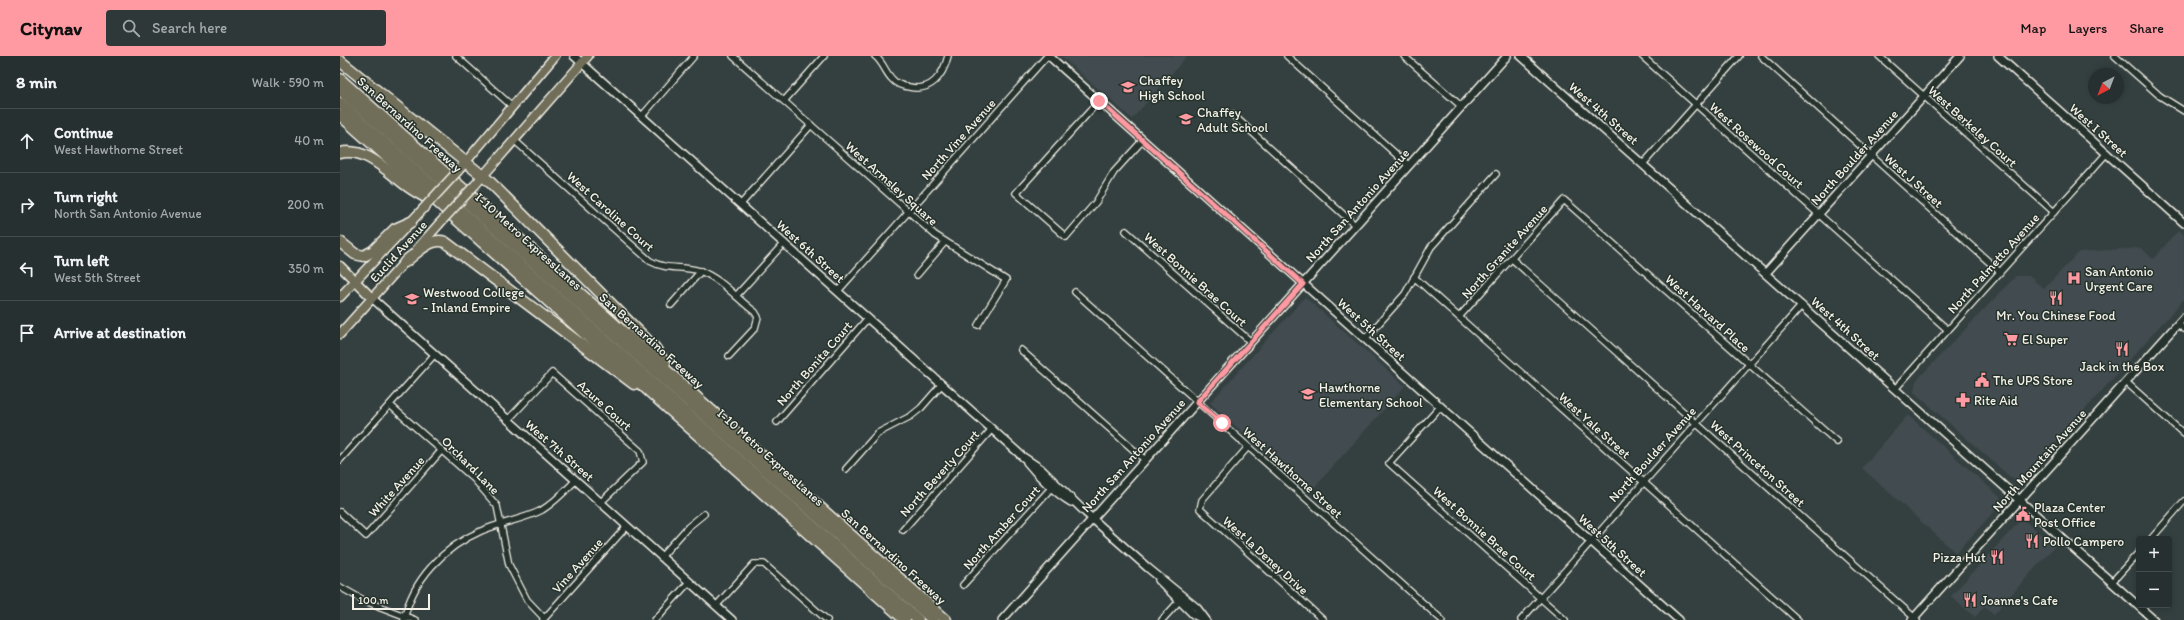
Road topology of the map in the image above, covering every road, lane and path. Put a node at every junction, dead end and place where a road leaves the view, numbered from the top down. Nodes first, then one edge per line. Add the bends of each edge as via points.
1 (456, 56) edge
2 (555, 56) edge
3 (574, 56) edge
4 (588, 56) edge
5 (694, 56) edge
6 (733, 56) edge
7 (824, 56) edge
8 (875, 56) edge
9 (948, 56) edge
10 (1048, 56) edge
11 (1287, 56) edge
12 (1404, 56) edge
13 (1507, 56) edge
14 (1521, 56) edge
15 (1642, 56) edge
16 (1739, 56) edge
17 (1760, 56) edge
18 (1879, 56) edge
19 (1960, 56) edge
20 (1998, 56) edge
21 (2115, 56) edge
22 (340, 61) edge
23 (582, 63) junction
24 (340, 79) edge
25 (340, 90) edge
26 (1924, 97) junction
27 (784, 101) junction
28 (1099, 101) junction
29 (340, 103) edge
30 (1696, 104) junction
31 (1461, 106) junction
32 (513, 107) junction
33 (2184, 111) edge
34 (340, 115) edge
35 (1233, 115) dead end
36 (642, 116) junction
37 (810, 125) junction
38 (514, 140) junction
39 (1142, 140) junction
40 (340, 153) edge
41 (2107, 153) junction
42 (1871, 156) junction
43 (466, 162) junction
44 (1643, 164) junction
45 (1408, 165) junction
46 (1496, 174) dead end
47 (482, 176) junction
48 (1564, 200) joint
49 (741, 204) junction
50 (445, 208) junction
51 (908, 212) junction
52 (2054, 212) junction
53 (1818, 215) junction
54 (411, 222) junction
55 (2184, 223) edge
56 (1356, 225) junction
57 (1126, 231) dead end
58 (340, 242) edge
59 (945, 242) junction
60 (784, 243) junction
61 (1512, 259) junction
62 (404, 262) junction
63 (340, 266) edge
64 (701, 271) junction
65 (2000, 272) junction
66 (1766, 273) junction
67 (917, 275) dead end
68 (1414, 278) junction
69 (355, 280) junction
70 (1303, 284) junction
71 (838, 291) junction
72 (1075, 292) dead end
73 (736, 296) junction
74 (340, 297) edge
75 (372, 298) junction
76 (671, 305) dead end
77 (1802, 305) junction
78 (2184, 317) edge
79 (868, 318) junction
80 (1459, 318) junction
81 (2178, 324) junction
82 (978, 325) dead end
83 (2184, 329) edge
84 (1948, 330) junction
85 (340, 334) edge
86 (1365, 339) junction
87 (1250, 342) junction
88 (1021, 350) dead end
89 (435, 354) junction
90 (729, 356) dead end
91 (1749, 364) junction
92 (677, 379) junction
93 (2126, 382) junction
94 (942, 384) junction
95 (1896, 389) junction
96 (1197, 402) junction
97 (390, 405) junction
98 (1440, 407) junction
99 (675, 414) junction
100 (508, 420) junction
101 (777, 422) dead end
102 (1696, 422) junction
103 (992, 429) junction
104 (2184, 434) edge
105 (1836, 442) dead end
106 (1248, 447) junction
107 (442, 450) junction
108 (340, 460) edge
109 (1145, 460) junction
110 (846, 469) dead end
111 (576, 480) junction
112 (1642, 482) junction
113 (1054, 485) junction
114 (2020, 500) junction
115 (2184, 501) edge
116 (601, 502) junction
117 (340, 512) edge
118 (704, 514) dead end
119 (1092, 519) junction
120 (501, 523) junction
121 (627, 526) junction
122 (903, 530) dead end
123 (2154, 536) edge
124 (1591, 542) junction
125 (2136, 555) edge
126 (661, 557) junction
127 (689, 582) junction
128 (2112, 582) junction
129 (963, 585) dead end
130 (340, 587) edge
131 (1540, 598) junction
132 (1181, 599) junction
133 (716, 606) junction
134 (405, 618) edge
135 (543, 619) edge
136 (1914, 619) edge
137 (415, 620) edge
138 (655, 620) edge
139 (732, 620) edge
140 (827, 620) edge
141 (905, 620) edge
142 (918, 620) edge
143 (933, 620) edge
144 (946, 620) edge
145 (1002, 620) edge
146 (1162, 620) edge
147 (1205, 620) edge
148 (1323, 620) edge
149 (1442, 620) edge
150 (1521, 620) edge
151 (1565, 620) edge
152 (1679, 620) edge
153 (1798, 620) edge
154 (2154, 620) edge

1 - 32 street
2 - 32 main road, Euclid Avenue
3 - 23 street, West 6th Street
4 - 23 main road, Euclid Avenue
5 - 36 street
6 - 27 street, West Armsley Square
7 - 27 street
8 - 9 street via 896,82 910,88 932,84 940,76
10 - 28 street, West 5th Street
10 - 51 street, North Vine Avenue
11 - 45 street
12 - 31 street
13 - 31 street, North San Antonio Avenue
14 - 44 street, West 4th Street
15 - 30 street, West Rosewood Court
16 - 30 street
17 - 42 street, West J Street
18 - 26 street, West Berkeley Court
19 - 26 street, North Boulder Avenue
20 - 41 street, West I Street
21 - 33 street via 2160,96
22 - 43 highway
23 - 36 street, West 6th Street
23 - 38 main road, Euclid Avenue
24 - 92 highway, San Bernardino Freeway
25 - 143 highway, I-10 Metro ExpressLanes
26 - 42 street, North Boulder Avenue
26 - 52 street, West Berkeley Court
27 - 37 street, West Armsley Square
28 - 39 street, West 5th Street
28 - 39 street via 1016,193 1066,237 1091,209 1114,172
29 - 142 highway, I-10 Metro ExpressLanes
30 - 44 street
30 - 53 street, West Rosewood Court
31 - 45 street, North San Antonio Avenue
32 - 43 main road, Euclid Avenue
34 - 50 highway
35 - 56 street
36 - 49 street, West 6th Street
37 - 49 street
37 - 51 street, West Armsley Square
38 - 47 main road, Euclid Avenue
38 - 64 street, West Caroline Court via 650,261 666,268
39 - 70 street, West 5th Street
40 - 50 highway via 354,152 368,157 407,186
41 - 52 street, North Palmetto Avenue
41 - 55 street, West I Street
42 - 53 street, North Boulder Avenue
42 - 65 street, West J Street
43 - 47 highway
43 - 54 main road, Euclid Avenue, bridge
44 - 66 street, West 4th Street
45 - 56 street, North San Antonio Avenue
46 - 68 street via 1431,247
47 - 62 main road, Euclid Avenue, bridge
47 - 92 highway via 654,347
48 - 61 street, North Granite Avenue
48 - 91 street, West Harvard Place
49 - 60 street, West 6th Street
50 - 99 highway
51 - 59 street, West Armsley Square
51 - 71 street, North Vine Avenue
52 - 65 street, North Palmetto Avenue
53 - 66 street, North Boulder Avenue
53 - 84 street, West Rosewood Court
54 - 58 highway via 395,229 373,251 364,256 354,254
54 - 69 main road, Euclid Avenue
56 - 70 street, North San Antonio Avenue
57 - 87 street, West Bonnie Brae Court
59 - 67 street
59 - 82 street, West Armsley Square via 1006,280
60 - 71 street, West 6th Street
60 - 73 street
61 - 80 street, North Granite Avenue
61 - 102 street, West Princeton Street
62 - 75 main road, Euclid Avenue
62 - 99 highway via 430,243 439,240 445,242
63 - 69 main road
64 - 73 street, West Caroline Court via 712,276
64 - 76 street
65 - 84 street, North Palmetto Avenue
66 - 77 street, West 4th Street
68 - 80 street, West Yale Street
68 - 86 street via 1406,294
69 - 74 main road, Euclid Avenue
69 - 75 main road
70 - 86 street, West 5th Street
70 - 87 street, North San Antonio Avenue
71 - 79 street, West 6th Street
72 - 96 street, West Hawthorne Street
73 - 90 street, West Caroline Court via 755,312 757,322 755,328
75 - 85 main road, Euclid Avenue
75 - 89 street, West 7th Street
77 - 91 street, North Boulder Avenue
77 - 95 street, West 4th Street
78 - 81 street, North Mountain Avenue
79 - 94 street, West 6th Street
79 - 101 street, North Bonita Court
80 - 112 street, West Yale Street
81 - 83 street
81 - 93 street, North Mountain Avenue
84 - 95 street, North Palmetto Avenue
86 - 98 street, West 5th Street
87 - 96 street, North San Antonio Avenue
88 - 109 street
89 - 97 street
89 - 100 street, West 7th Street
91 - 102 street, North Boulder Avenue
91 - 105 street, West Harvard Place
92 - 144 highway, San Bernardino Freeway
93 - 104 street
93 - 114 street, North Mountain Avenue
94 - 103 street, West 6th Street
94 - 110 street via 911,416 878,433
95 - 114 street, West 4th Street
96 - 106 street, West Hawthorne Street
96 - 109 street, North San Antonio Avenue
97 - 107 street, Orchard Lane
97 - 108 street
98 - 124 street, West 5th Street
98 - 131 street, West Bonnie Brae Court via 1389,463
99 - 141 highway
100 - 111 street, West 7th Street
100 - 116 street, Azure Court via 552,372 642,455 643,462
102 - 112 street, North Boulder Avenue
102 - 136 street, West Princeton Street
103 - 113 street, West 6th Street via 1023,457 1041,469
103 - 122 street, North Beverly Court
106 - 148 street, West la Deney Drive via 1200,503 1201,512
106 - 149 street, West Hawthorne Street
107 - 117 street, White Avenue via 366,536
107 - 120 street, Orchard Lane via 487,493 497,506
109 - 119 street, North San Antonio Avenue
111 - 116 street, West 7th Street
111 - 120 street via 542,509
112 - 124 street, North Boulder Avenue
112 - 153 street, West Yale Street
113 - 119 street, West 6th Street via 1064,490
113 - 129 street, North Amber Court
114 - 128 street, West 4th Street
114 - 136 street, North Mountain Avenue
115 - 123 street
116 - 121 street, West 7th Street
118 - 126 street via 688,527
119 - 132 street, West 6th Street
119 - 145 street, North San Antonio Avenue
120 - 134 street via 480,531 444,554 427,571 417,586
120 - 135 street, Orchard Lane via 509,564 517,583
121 - 126 street, West 7th Street
121 - 135 street, Vine Avenue
124 - 131 street, North Boulder Avenue
124 - 152 street, West 5th Street
125 - 128 street
126 - 127 street, West 7th Street
127 - 133 street, West 7th Street
127 - 138 street
128 - 154 street, West 4th Street
130 - 134 street
131 - 150 street, North Boulder Avenue
131 - 151 street, West Bonnie Brae Court
132 - 146 street
132 - 147 street, West 6th Street via 1193,614
133 - 139 street, West 7th Street
133 - 140 street via 754,564 760,563
134 - 137 street

